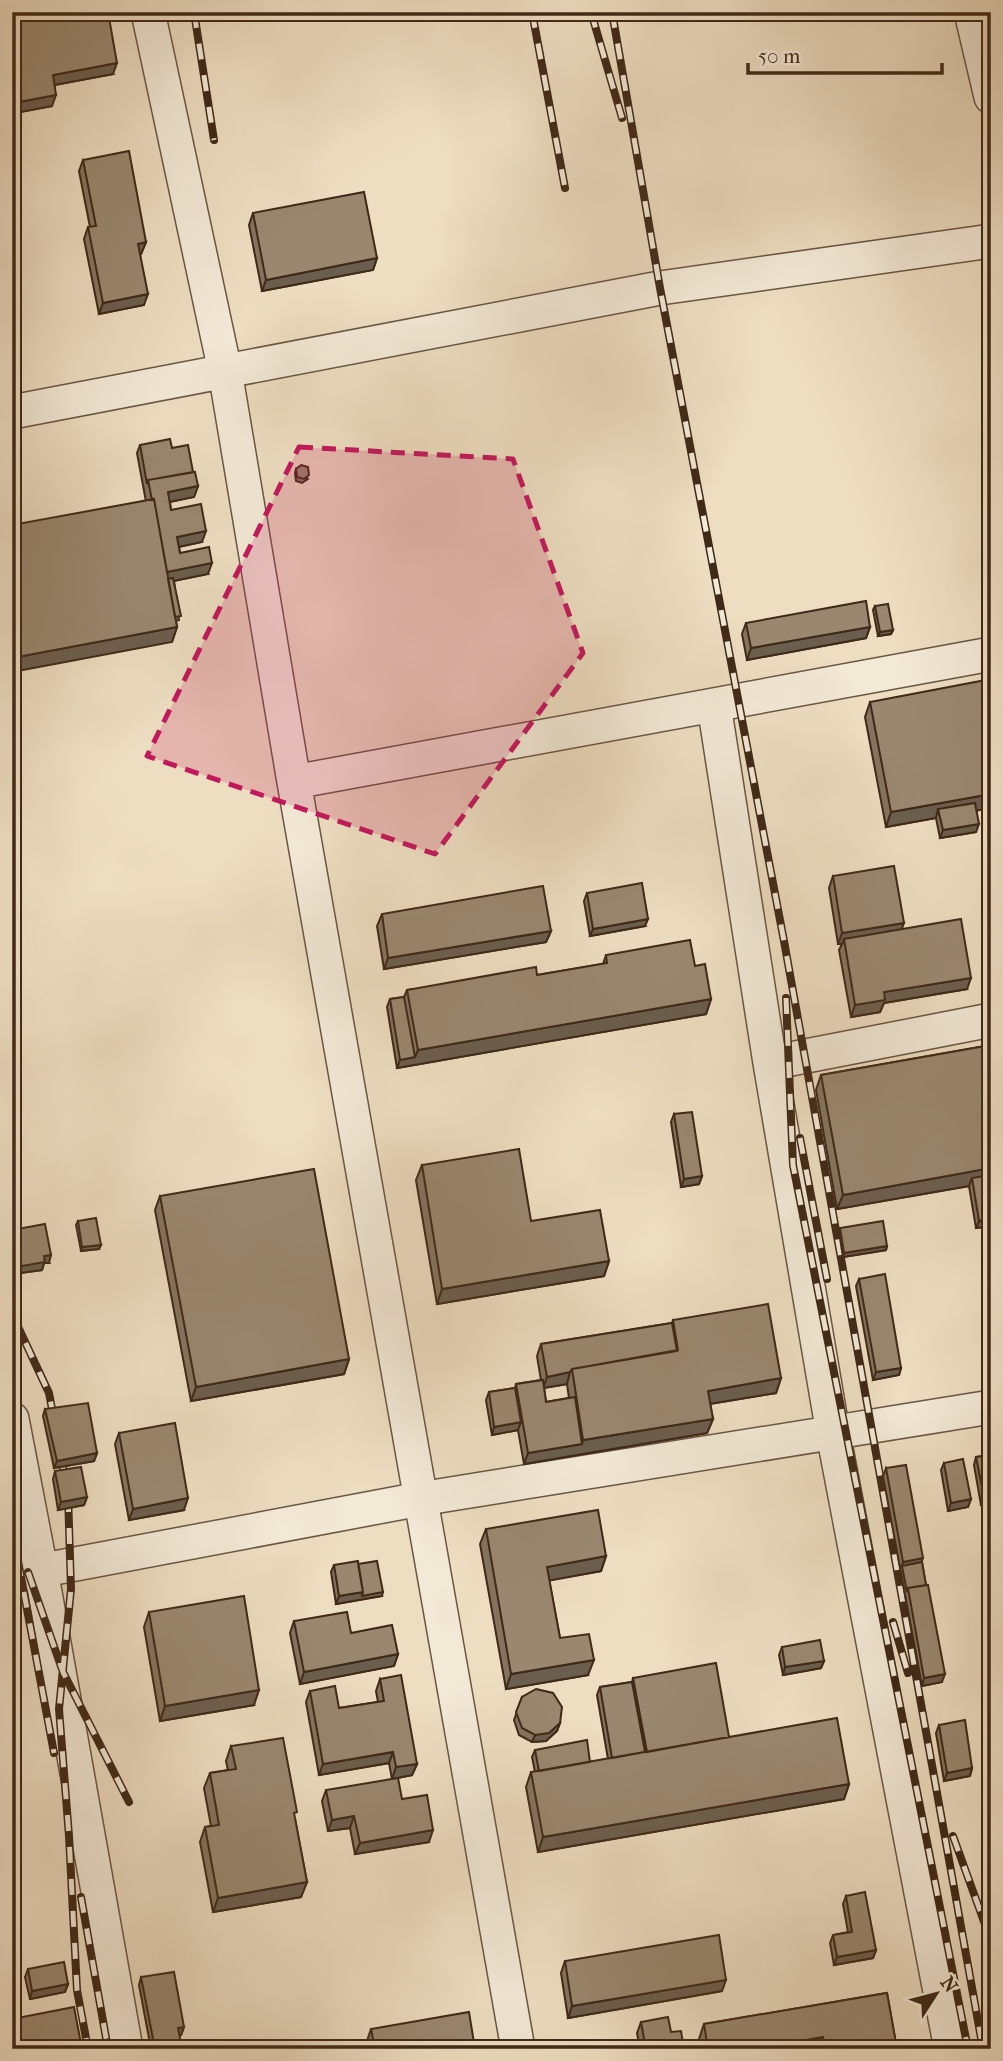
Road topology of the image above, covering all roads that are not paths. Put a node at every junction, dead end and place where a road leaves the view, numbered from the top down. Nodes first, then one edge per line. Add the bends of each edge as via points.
1 (148, 12) edge
2 (971, 12) edge
3 (991, 97) edge
4 (991, 241) edge
5 (225, 371) junction
6 (12, 412) edge
7 (991, 654) edge
8 (714, 705) junction
9 (293, 782) junction
10 (991, 1020) edge
11 (770, 1063) junction
12 (991, 1407) edge
13 (12, 1419) edge
14 (833, 1433) junction
15 (420, 1499) junction
16 (27, 1573) edge
17 (126, 2049) edge
18 (518, 2049) edge
19 (951, 2049) edge

1 - 5 street
2 - 3 street
4 - 5 street via 660,288
5 - 6 street
5 - 9 street
7 - 8 street
8 - 9 street
8 - 11 street
9 - 15 street
10 - 11 street
11 - 14 street
12 - 14 street
13 - 16 street
14 - 15 street
14 - 19 street
15 - 16 street
15 - 18 street
16 - 17 street

